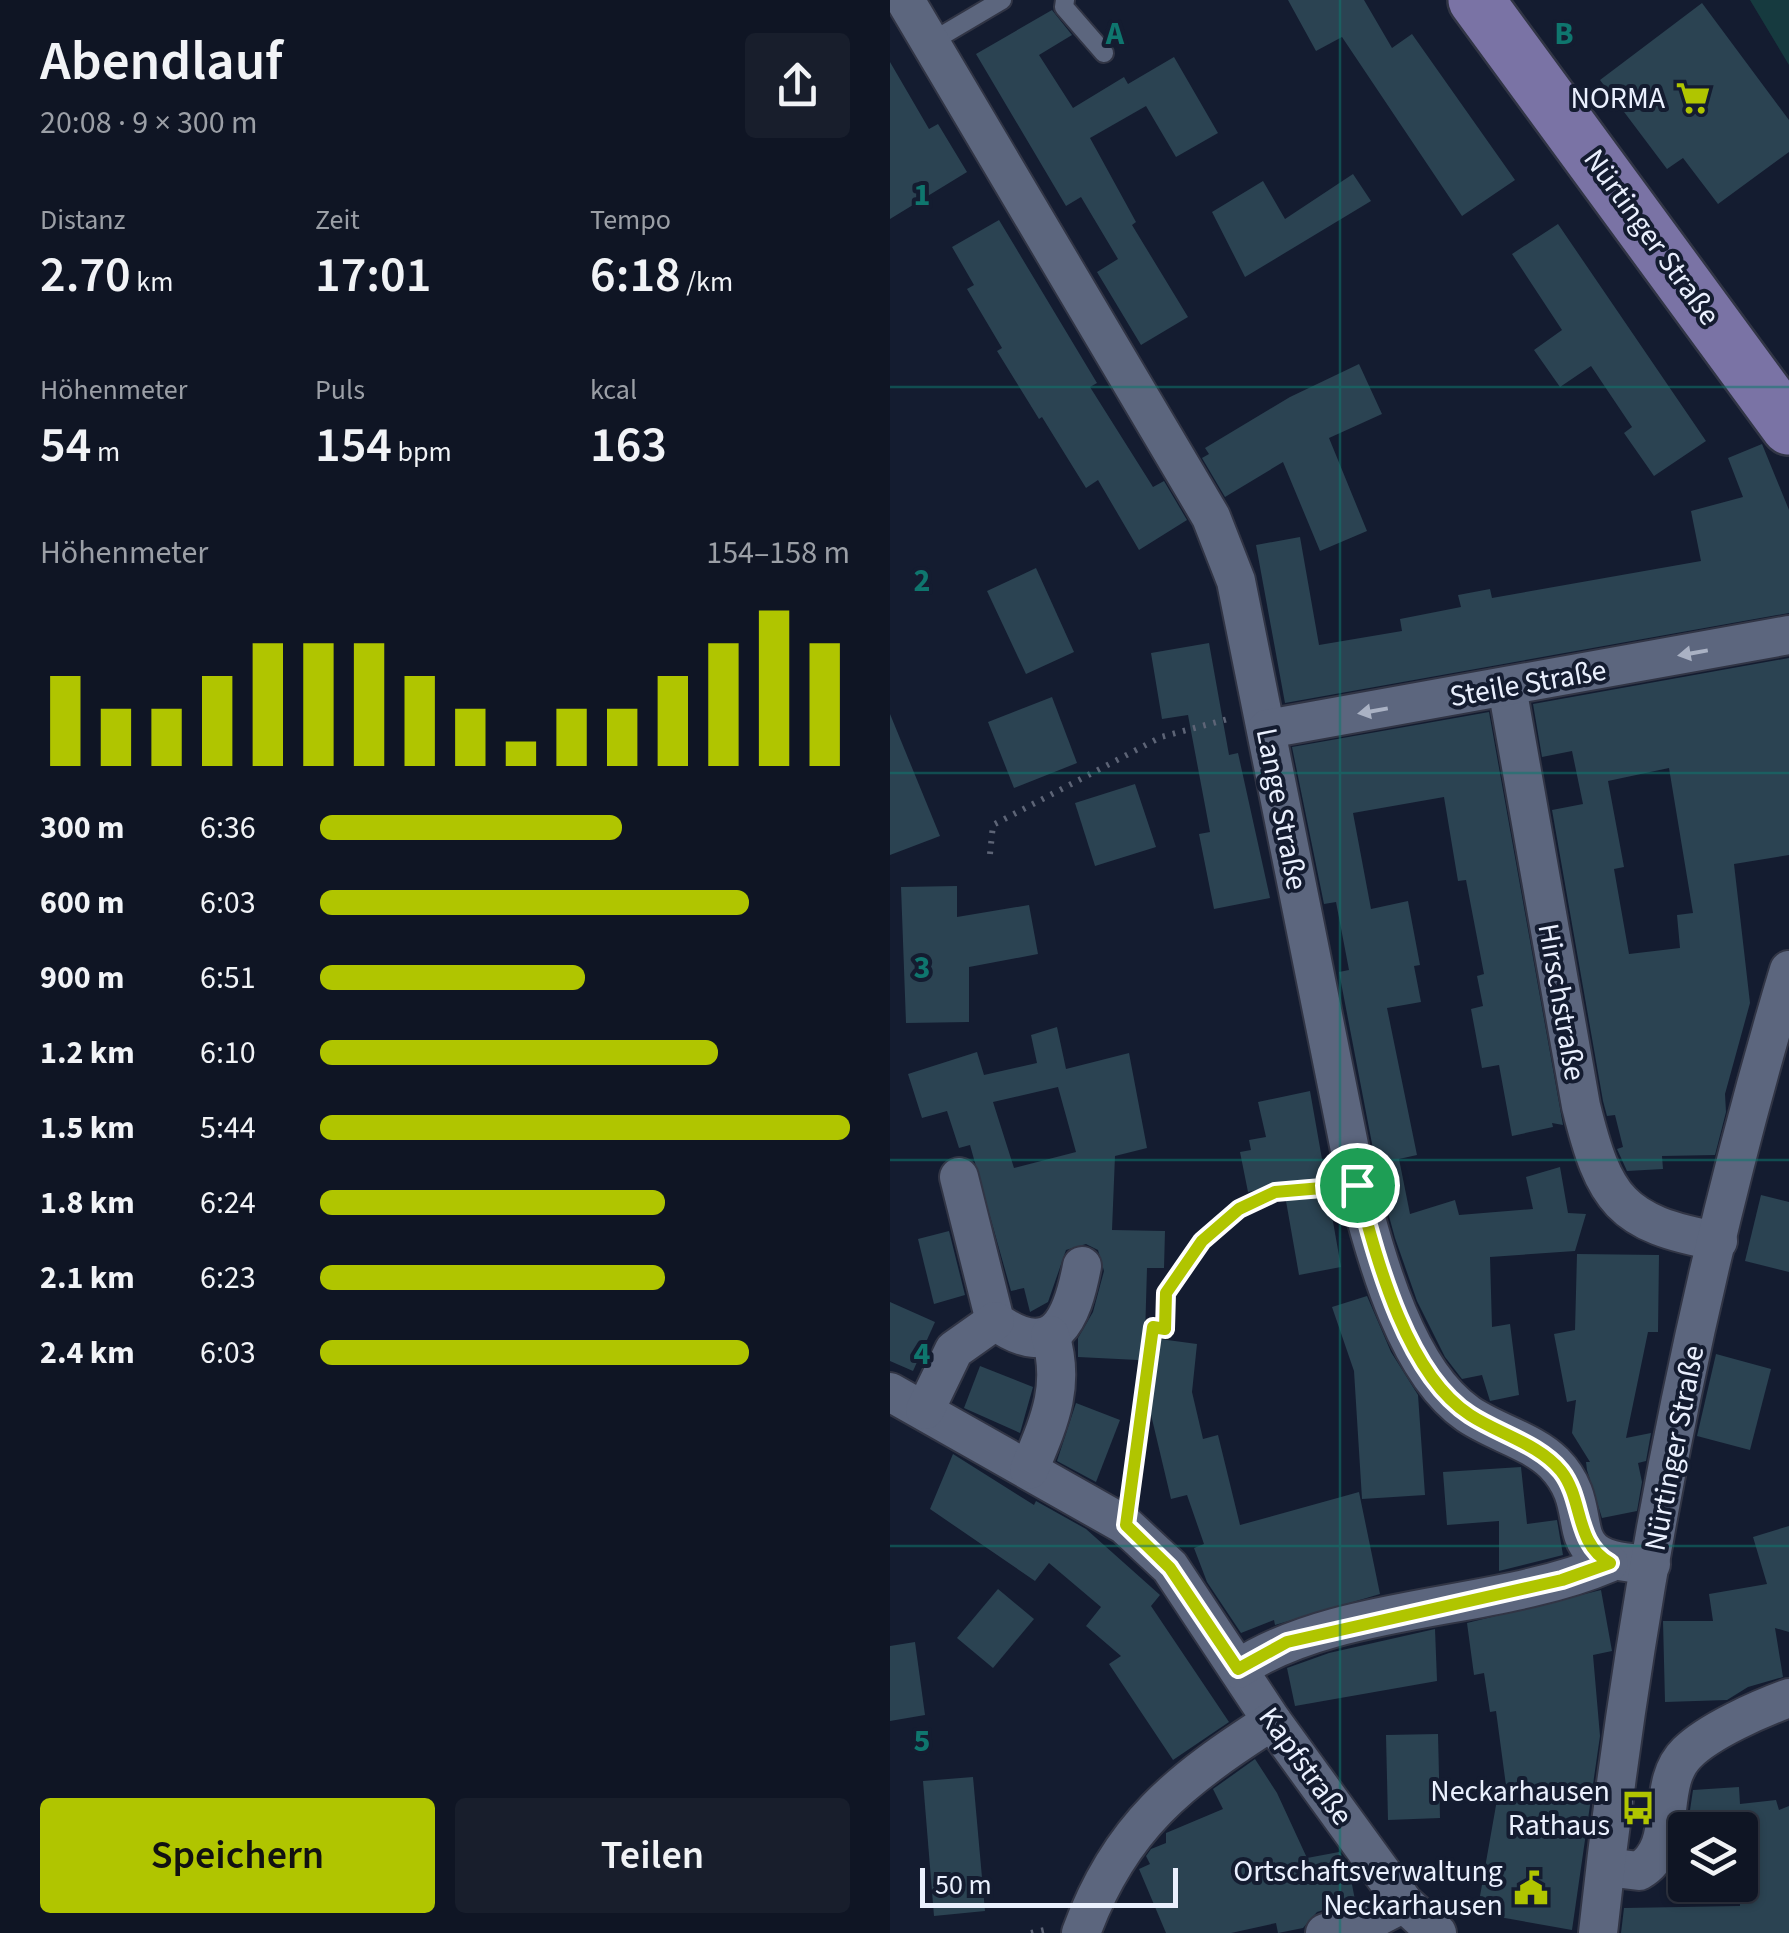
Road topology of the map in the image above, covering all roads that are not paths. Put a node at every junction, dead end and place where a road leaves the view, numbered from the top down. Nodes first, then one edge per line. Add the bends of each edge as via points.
1 (905, 0) edge
2 (1002, 0) edge
3 (1065, 0) edge
4 (1476, 0) edge
5 (931, 42) junction
6 (1104, 53) dead end
7 (1789, 427) edge
8 (1789, 635) edge
9 (1507, 687) junction
10 (1266, 729) junction
11 (1789, 970) edge
12 (960, 1177) dead end
13 (1718, 1241) junction
14 (1082, 1266) dead end
15 (995, 1322) junction
16 (1050, 1335) junction
17 (890, 1392) edge
18 (925, 1410) junction
19 (1029, 1470) junction
20 (1610, 1563) junction
21 (1651, 1564) junction
22 (1238, 1669) junction
23 (1789, 1698) edge
24 (1272, 1721) junction
25 (1606, 1866) junction
26 (1425, 1925) edge
27 (1081, 1933) edge
28 (1325, 1933) edge
29 (1598, 1933) edge

1 - 5 street, Lange Straße
2 - 5 lane
3 - 6 lane via 1064,8
4 - 7 main road, Nürtinger Straße
5 - 10 street, Lange Straße via 1211,516 1236,581
8 -> 9 street, Steile Straße
9 -> 10 street, Steile Straße
9 - 13 street, Hirschstraße via 1596,1168 1608,1191 1643,1220
10 - 20 street, Lange Straße via 1378,1264 1422,1361 1468,1414 1551,1460 1566,1476 1588,1543
11 - 13 street, Nürtinger Straße
12 - 15 street
13 - 21 street, Nürtinger Straße via 1673,1430
14 - 16 street via 1074,1308
15 - 16 street via 1025,1338
15 - 18 street via 954,1350
16 - 19 street via 1059,1364 1057,1392
17 - 18 street, Kapfstraße
18 - 19 street, Kapfstraße
19 - 22 street, Kapfstraße via 1126,1525 1170,1568
20 - 21 street
20 - 22 street via 1532,1588 1287,1642
21 - 25 street, Nürtinger Straße
22 - 24 street, Kapfstraße
23 - 25 street via 1686,1753 1659,1852 1639,1871
24 - 26 street, Kapfstraße
24 - 27 street via 1204,1764 1137,1826 1097,1890
25 - 29 street, Nürtinger Straße
26 - 28 street

